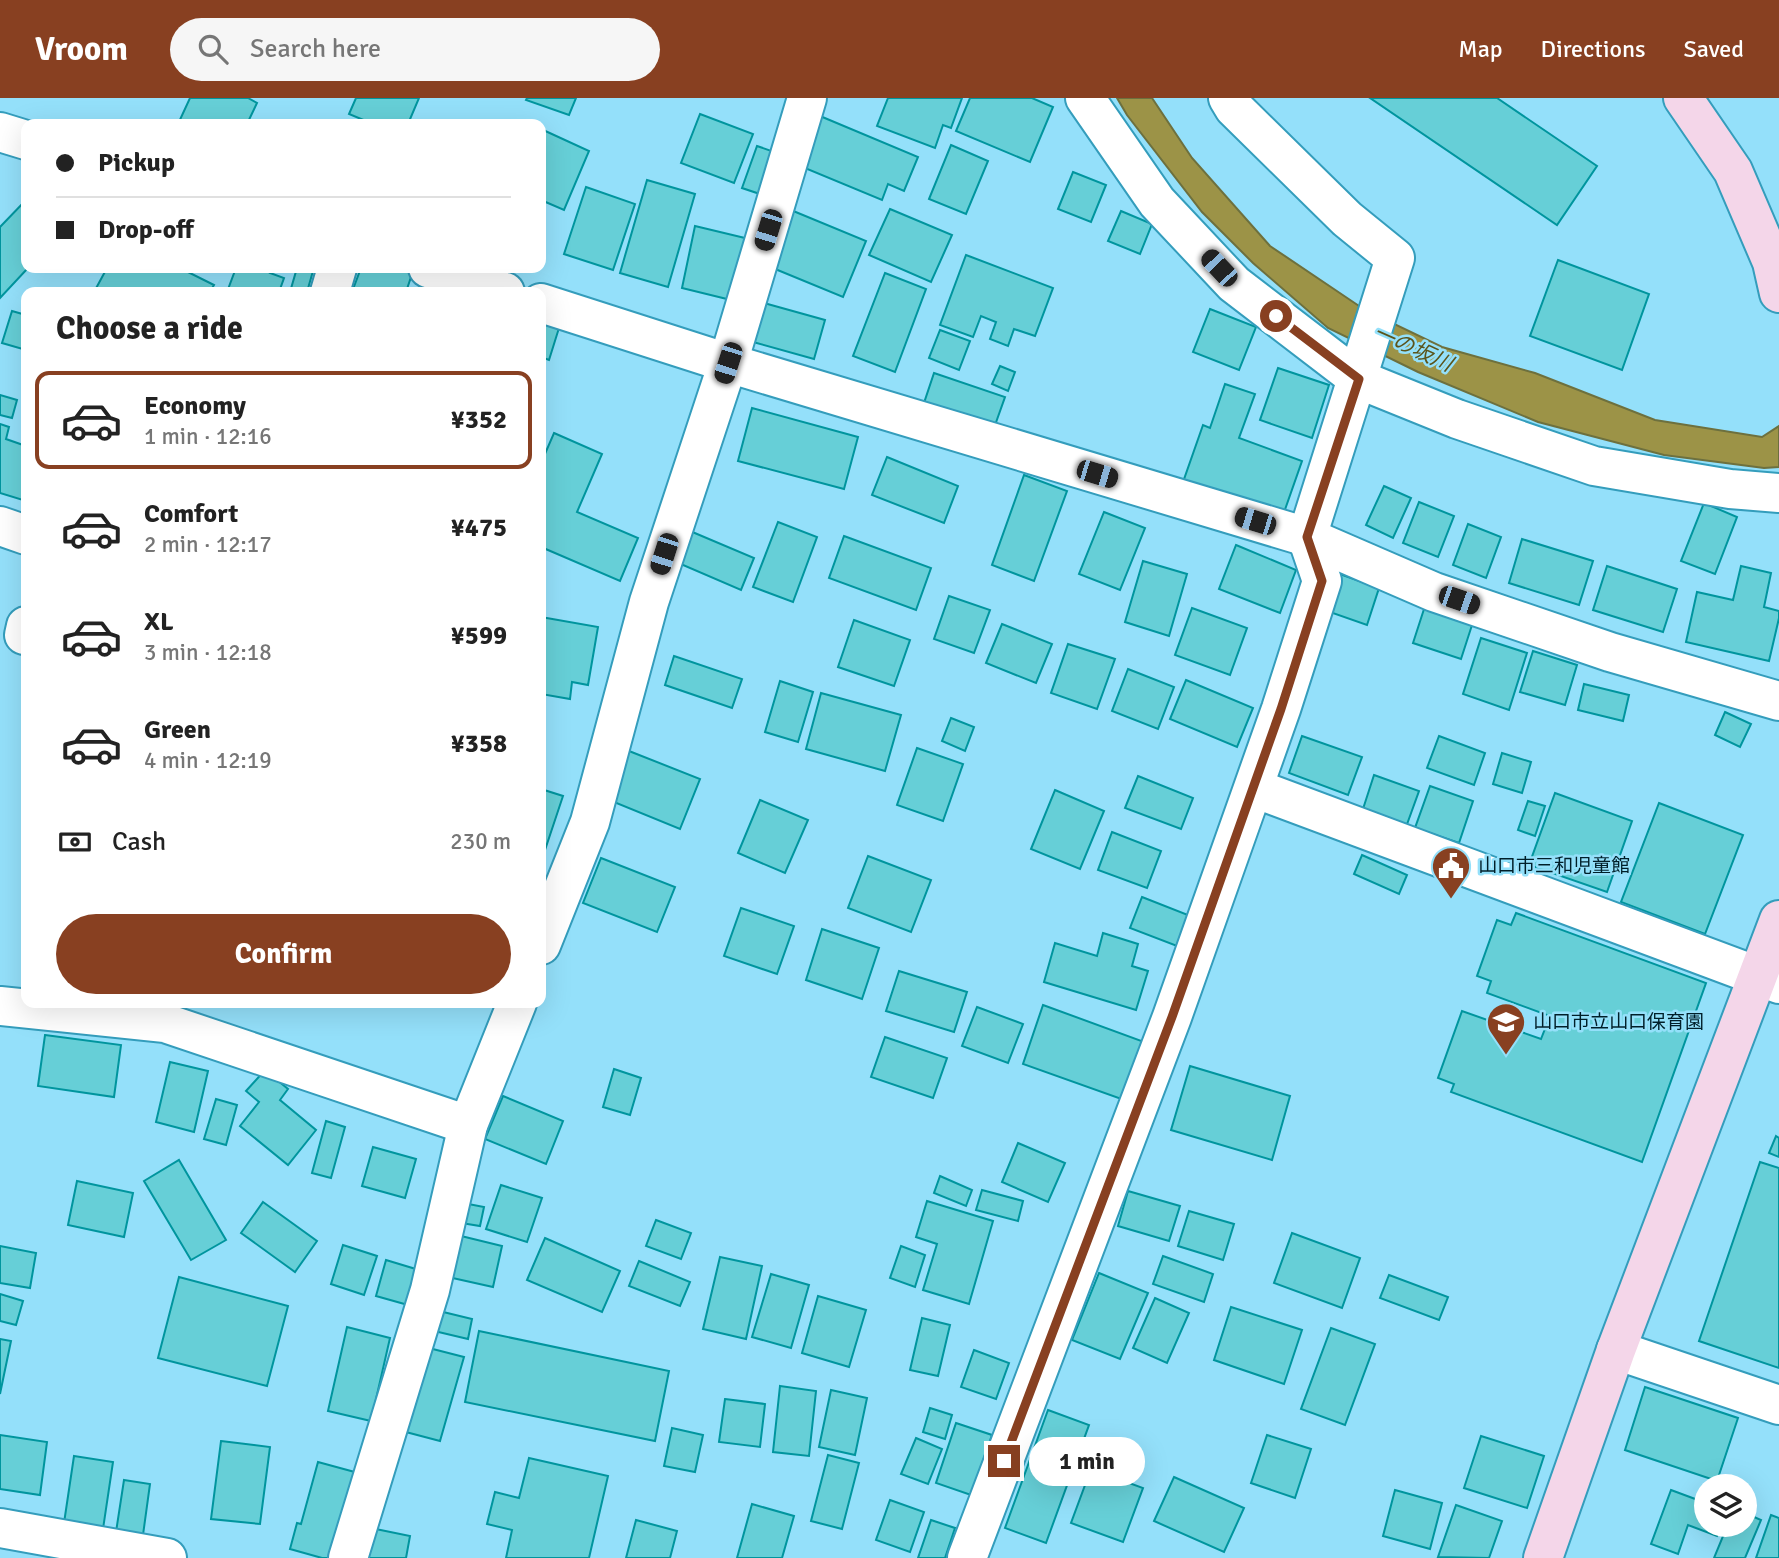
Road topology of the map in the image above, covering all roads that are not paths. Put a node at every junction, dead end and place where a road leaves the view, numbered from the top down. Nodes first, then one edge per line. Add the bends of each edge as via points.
1 (807, 98) edge
2 (1085, 98) edge
3 (1228, 98) edge
4 (1683, 98) edge
5 (0, 132) edge
6 (21, 138) edge
7 (444, 273) edge
8 (490, 287) edge
9 (1779, 293) edge
10 (546, 305) edge
11 (728, 363) junction
12 (1361, 370) junction
13 (1779, 493) edge
14 (0, 526) edge
15 (21, 533) edge
16 (1307, 537) junction
17 (1779, 701) edge
18 (1254, 788) junction
19 (1779, 920) edge
20 (546, 932) edge
21 (1769, 980) edge
22 (0, 1006) edge
23 (515, 1008) edge
24 (468, 1125) junction
25 (1616, 1350) junction
26 (1779, 1405) edge
27 (0, 1528) edge
28 (167, 1558) edge
29 (348, 1558) edge
30 (967, 1558) edge
31 (1543, 1558) edge

1 - 11 street
2 - 12 street via 1157,202 1234,284
3 - 12 street via 1347,219 1395,258
4 - 9 street via 1733,171 1772,262
5 - 6 street
7 - 8 street
10 - 11 street
11 - 16 street
11 - 20 street via 649,602 590,822
12 - 13 street via 1457,419 1594,466
12 - 16 street
14 - 15 street
16 - 17 street via 1434,592 1609,652
16 - 18 street via 1322,581
18 - 21 street
18 - 30 street
19 - 21 street
21 - 25 street
22 - 24 street via 165,1023
23 - 24 street
24 - 29 street via 430,1290
25 - 26 street
25 - 31 street
27 - 28 street

